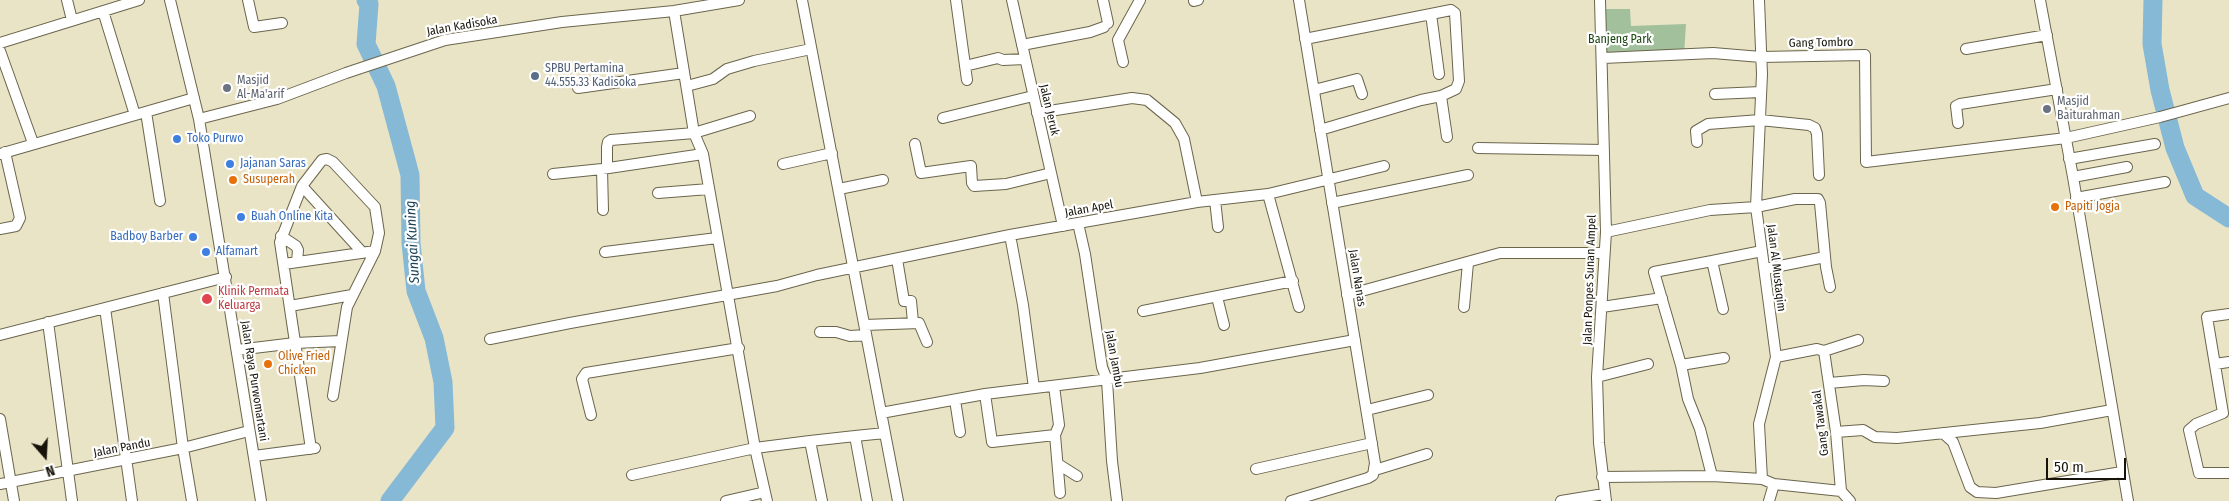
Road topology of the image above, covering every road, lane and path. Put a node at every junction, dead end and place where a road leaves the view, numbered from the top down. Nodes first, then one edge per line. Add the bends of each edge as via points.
1 (67, 0) edge
2 (139, 0) edge
3 (170, 0) edge
4 (248, 0) edge
5 (738, 0) edge
6 (802, 0) edge
7 (956, 0) edge
8 (1012, 0) edge
9 (1103, 0) edge
10 (1140, 0) edge
11 (1298, 0) edge
12 (1600, 0) edge
13 (1759, 0) edge
14 (2040, 0) edge
15 (674, 10) junction
16 (103, 11) junction
17 (1431, 14) junction
18 (72, 20) junction
19 (282, 24) dead end
20 (2046, 35) junction
21 (1305, 39) junction
22 (0, 43) edge
23 (1022, 45) junction
24 (811, 49) junction
25 (1966, 49) dead end
26 (0, 51) edge
27 (1761, 57) junction
28 (1603, 58) junction
29 (1025, 59) junction
30 (1123, 62) dead end
31 (965, 66) junction
32 (684, 73) junction
33 (1439, 74) dead end
34 (967, 80) dead end
35 (687, 86) junction
36 (578, 88) dead end
37 (1314, 90) junction
38 (2056, 90) junction
39 (1761, 92) junction
40 (1362, 94) dead end
41 (1715, 94) dead end
42 (1033, 96) junction
43 (1441, 96) junction
44 (194, 98) junction
45 (2229, 98) edge
46 (146, 112) junction
47 (1037, 113) junction
48 (135, 115) junction
49 (750, 116) dead end
50 (943, 118) dead end
51 (199, 119) junction
52 (1760, 120) junction
53 (1958, 123) dead end
54 (1320, 130) junction
55 (694, 134) junction
56 (1447, 137) dead end
57 (2066, 138) junction
58 (1696, 142) dead end
59 (33, 143) junction
60 (915, 144) dead end
61 (2155, 144) dead end
62 (1478, 148) dead end
63 (1604, 150) junction
64 (2, 153) edge
65 (832, 153) junction
66 (703, 154) junction
67 (2069, 159) junction
68 (783, 164) dead end
69 (1384, 166) dead end
70 (2127, 167) dead end
71 (604, 169) junction
72 (1051, 173) junction
73 (553, 174) dead end
74 (1468, 175) dead end
75 (1819, 175) dead end
76 (2073, 177) junction
77 (883, 180) dead end
78 (1328, 180) junction
79 (2165, 182) dead end
80 (302, 186) junction
81 (709, 189) junction
82 (839, 189) junction
83 (658, 193) dead end
84 (1268, 194) junction
85 (2076, 198) junction
86 (1215, 200) junction
87 (160, 201) dead end
88 (1197, 202) junction
89 (1332, 203) junction
90 (1756, 207) junction
91 (603, 210) dead end
92 (1078, 223) junction
93 (1063, 226) junction
94 (1218, 227) dead end
95 (0, 229) edge
96 (1606, 232) junction
97 (1010, 235) junction
98 (281, 236) junction
99 (717, 238) junction
100 (375, 251) junction
101 (1762, 251) junction
102 (362, 252) junction
103 (605, 252) dead end
104 (1604, 253) junction
105 (1825, 257) junction
106 (897, 259) junction
107 (1712, 261) junction
108 (297, 262) junction
109 (1468, 263) junction
110 (284, 264) junction
111 (855, 267) junction
112 (1764, 269) junction
113 (226, 278) junction
114 (1293, 281) junction
115 (1830, 287) dead end
116 (163, 293) junction
117 (728, 294) junction
118 (352, 295) junction
119 (1348, 295) junction
120 (1217, 297) junction
121 (1662, 298) junction
122 (290, 306) junction
123 (1299, 307) dead end
124 (1464, 307) dead end
125 (1602, 307) junction
126 (105, 308) junction
127 (1723, 309) dead end
128 (1143, 311) dead end
129 (2229, 314) edge
130 (48, 322) junction
131 (913, 322) junction
132 (1224, 325) dead end
133 (866, 330) junction
134 (820, 332) dead end
135 (0, 335) edge
136 (490, 339) dead end
137 (1355, 340) junction
138 (1858, 340) dead end
139 (340, 341) junction
140 (927, 342) dead end
141 (296, 343) junction
142 (739, 348) junction
143 (237, 350) junction
144 (1824, 351) junction
145 (1724, 358) dead end
146 (1776, 358) junction
147 (2229, 362) edge
148 (1648, 364) dead end
149 (2216, 364) junction
150 (1681, 365) junction
151 (1597, 377) junction
152 (1107, 380) junction
153 (1884, 381) dead end
154 (1829, 383) junction
155 (1054, 386) junction
156 (1034, 388) junction
157 (986, 394) junction
158 (1428, 395) dead end
159 (333, 396) dead end
160 (955, 400) junction
161 (1367, 410) junction
162 (2112, 410) junction
163 (881, 413) junction
164 (2226, 413) edge
165 (591, 415) dead end
166 (0, 419) edge
167 (249, 431) junction
168 (960, 432) dead end
169 (1836, 432) junction
170 (885, 433) junction
171 (1943, 433) junction
172 (1055, 435) junction
173 (855, 436) junction
174 (810, 441) junction
175 (1372, 442) junction
176 (183, 448) junction
177 (755, 448) junction
178 (1428, 454) dead end
179 (254, 456) junction
180 (126, 459) junction
181 (1058, 464) junction
182 (1256, 469) dead end
183 (1375, 470) junction
184 (67, 472) junction
185 (2122, 472) junction
186 (2229, 473) edge
187 (632, 475) dead end
188 (1078, 476) dead end
189 (1712, 476) junction
190 (1602, 477) junction
191 (1762, 479) junction
192 (5, 483) edge
193 (1774, 484) junction
194 (1841, 492) junction
195 (1060, 493) dead end
196 (766, 496) edge
197 (1605, 497) edge
198 (14, 501) edge
199 (72, 501) edge
200 (132, 501) edge
201 (192, 501) edge
202 (261, 501) edge
203 (726, 501) edge
204 (822, 501) edge
205 (867, 501) edge
206 (898, 501) edge
207 (1117, 501) edge
208 (1291, 501) edge
209 (1560, 501) edge
210 (1769, 501) edge
211 (1850, 501) edge
212 (2128, 501) edge

1 - 18 street
2 - 16 street
3 - 44 street, Jalan Raya Purwomartani
4 - 19 street via 254,27
5 - 15 street, Jalan Kadisoka
6 - 24 street
7 - 31 street
8 - 23 street, Jalan Jeruk
9 - 23 street via 1106,25 1090,32
10 - 30 street via 1118,40
11 - 21 street, Jalan Nanas
12 - 28 street, Jalan Ponpes Sunan Ampel
13 - 27 street, Jalan Al Mustaqim
14 - 20 street
15 - 32 street
15 - 51 street, Jalan Kadisoka via 562,22 445,40 277,99
16 - 18 street
16 - 48 street
17 - 21 street
17 - 33 street
17 - 43 street via 1452,10 1455,13 1459,86
18 - 22 street
20 - 25 street
20 - 38 street
21 - 37 street, Jalan Nanas
23 - 29 street, Jalan Jeruk
24 - 35 street via 727,69 713,79
24 - 65 street
26 - 59 street
27 - 28 street via 1713,54
27 - 39 street, Jalan Al Mustaqim
27 - 57 street, Gang Tombro via 1866,56 1866,162
28 - 63 street, Jalan Ponpes Sunan Ampel
29 - 31 street via 998,58
29 - 42 street, Jalan Jeruk
31 - 34 street
32 - 35 street
32 - 36 street
35 - 55 street
37 - 40 street via 1357,79
37 - 54 street, Jalan Nanas
38 - 53 street via 1960,104 1956,106
38 - 57 street
39 - 41 street
39 - 52 street, Jalan Al Mustaqim
42 - 47 street, Jalan Jeruk
42 - 50 street
43 - 54 street
43 - 56 street
44 - 46 street
44 - 51 street, Jalan Raya Purwomartani
45 - 57 street
46 - 48 street
46 - 87 street
47 - 72 street, Jalan Jeruk
47 - 88 street via 1132,98 1147,100 1175,123 1184,139
48 - 59 street
49 - 55 street
51 - 113 street, Jalan Raya Purwomartani
52 - 58 street via 1708,124 1696,131
52 - 75 street via 1815,128
52 - 90 street, Jalan Al Mustaqim
54 - 78 street, Jalan Nanas
55 - 66 street
55 - 71 street via 611,140
57 - 67 street
59 - 64 street
60 - 72 street via 921,174 971,166 974,186 1006,184
61 - 67 street
62 - 63 street
63 - 96 street, Jalan Ponpes Sunan Ampel
64 - 95 street via 20,218 16,226
65 - 68 street
65 - 82 street
66 - 71 street
66 - 81 street
67 - 76 street
69 - 78 street, Jalan Apel
70 - 76 street
71 - 73 street
71 - 91 street
72 - 93 street, Jalan Jeruk
74 - 89 street
76 - 85 street
77 - 82 street
78 - 84 street, Jalan Apel
78 - 89 street, Jalan Nanas
79 - 85 street
80 - 98 street
80 - 100 street via 322,160 333,162 376,210 379,233
80 - 102 street
81 - 83 street
81 - 99 street
82 - 111 street
84 - 86 street, Jalan Apel
84 - 114 street
85 - 162 street
86 - 88 street, Jalan Apel
86 - 94 street
88 - 92 street, Jalan Apel
89 - 119 street, Jalan Nanas
90 - 96 street via 1710,210
90 - 101 street, Jalan Al Mustaqim
90 - 105 street via 1795,199 1818,199
92 - 93 street, Jalan Apel
92 - 152 street, Jalan Jambu via 1102,367
93 - 97 street, Jalan Apel
96 - 104 street, Jalan Ponpes Sunan Ampel
97 - 106 street, Jalan Apel
97 - 156 street
98 - 108 street via 296,246
98 - 110 street
99 - 103 street
99 - 117 street
100 - 102 street
100 - 118 street
101 - 107 street
101 - 112 street, Jalan Al Mustaqim
102 - 108 street
104 - 109 street via 1514,251
104 - 125 street, Jalan Ponpes Sunan Ampel
105 - 112 street
105 - 115 street
106 - 111 street, Jalan Apel
106 - 131 street via 904,301 911,301
107 - 121 street via 1654,272
107 - 127 street
108 - 110 street
109 - 119 street
109 - 124 street
110 - 122 street
111 - 117 street, Jalan Apel via 778,286
111 - 133 street
112 - 146 street, Jalan Al Mustaqim
113 - 116 street
113 - 143 street, Jalan Raya Purwomartani
114 - 120 street
114 - 123 street
116 - 126 street
116 - 176 street
117 - 136 street, Jalan Apel
117 - 142 street
118 - 122 street
118 - 139 street
119 - 137 street, Jalan Nanas
120 - 128 street
120 - 132 street
121 - 125 street
121 - 150 street
122 - 141 street
125 - 151 street, Jalan Ponpes Sunan Ampel
126 - 130 street
126 - 180 street
129 - 149 street via 2207,318
130 - 135 street
130 - 184 street
131 - 133 street
131 - 140 street via 919,323
133 - 134 street via 850,336
133 - 163 street
137 - 152 street via 1200,368
137 - 161 street, Jalan Nanas
138 - 144 street
139 - 141 street
139 - 159 street
141 - 143 street
141 - 179 street via 313,448
142 - 165 street via 586,373 582,379
142 - 177 street
143 - 167 street, Jalan Raya Purwomartani
144 - 146 street via 1817,349
144 - 154 street, Gang Tawakal
145 - 150 street
146 - 191 street, Jalan Al Mustaqim via 1759,424
147 - 149 street
148 - 151 street
149 - 164 street
150 - 189 street
151 - 190 street, Jalan Ponpes Sunan Ampel
152 - 155 street
152 - 207 street, Jalan Jambu
153 - 154 street
154 - 169 street, Gang Tawakal
155 - 156 street
155 - 172 street via 1059,424
156 - 157 street
157 - 160 street
157 - 172 street via 992,442
158 - 161 street
160 - 163 street
160 - 168 street
161 - 175 street, Jalan Nanas
162 - 171 street via 2064,420
162 - 185 street
163 - 170 street
164 - 186 street via 2196,424 2189,430 2200,473
166 - 192 street
167 - 176 street, Jalan Pandu
167 - 179 street, Jalan Raya Purwomartani
169 - 171 street via 1863,430 1875,437 1897,438
169 - 194 street, Gang Tawakal
170 - 173 street
170 - 206 street
171 - 185 street via 1953,442 1970,487 1976,492 1996,493
172 - 181 street
173 - 174 street
173 - 205 street
174 - 177 street
174 - 204 street
175 - 182 street
175 - 183 street, Jalan Nanas
176 - 180 street, Jalan Pandu
176 - 201 street
177 - 187 street
177 - 196 street
178 - 183 street
179 - 202 street, Jalan Raya Purwomartani
180 - 184 street, Jalan Pandu
180 - 200 street
181 - 188 street
181 - 195 street
183 - 208 street via 1368,478
184 - 192 street, Jalan Pandu
184 - 199 street
185 - 212 street
189 - 190 street
189 - 191 street
190 - 197 street, Jalan Ponpes Sunan Ampel
191 - 193 street
192 - 198 street
193 - 194 street
193 - 210 street
194 - 211 street
196 - 203 street
197 - 209 street

